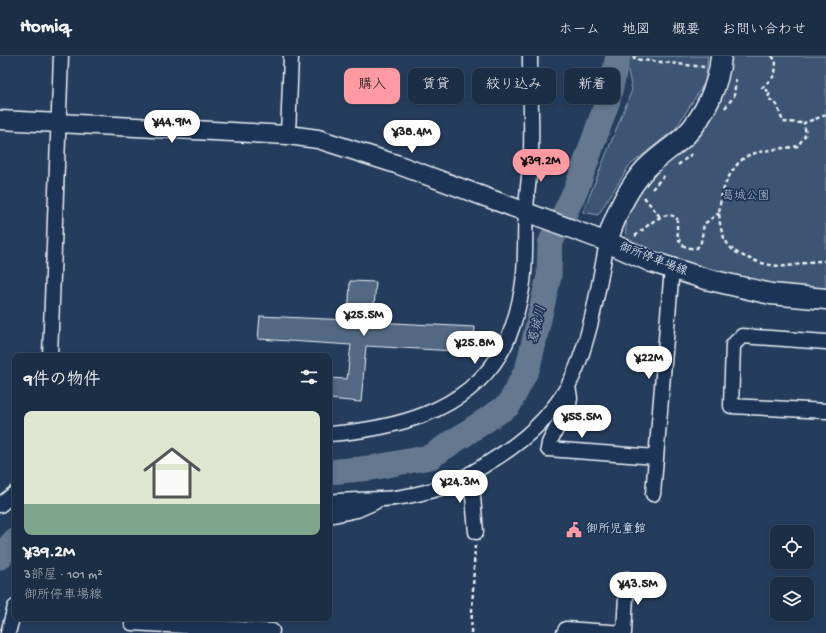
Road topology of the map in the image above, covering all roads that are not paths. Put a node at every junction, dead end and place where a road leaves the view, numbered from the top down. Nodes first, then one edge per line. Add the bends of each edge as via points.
1 (60, 56) edge
2 (291, 56) edge
3 (530, 56) edge
4 (721, 62) edge
5 (0, 120) edge
6 (58, 124) junction
7 (288, 135) junction
8 (532, 213) junction
9 (599, 239) junction
10 (672, 268) junction
11 (826, 299) edge
12 (826, 342) edge
13 (50, 353) edge
14 (568, 386) junction
15 (826, 411) edge
16 (332, 434) edge
17 (656, 457) junction
18 (471, 473) junction
19 (652, 494) dead end
20 (12, 495) edge
21 (381, 499) junction
22 (332, 502) edge
23 (0, 504) edge
24 (332, 515) edge
25 (476, 532) road end
26 (627, 579) dead end
27 (12, 618) edge
28 (132, 623) dead end
29 (273, 627) edge
30 (624, 632) edge
31 (8, 633) edge
32 (564, 633) edge

1 - 6 street
2 - 7 street
3 - 8 street
4 - 9 main road, 御所停車場線 via 714,88 704,110 686,135 642,173
5 - 6 street
6 - 7 street
6 - 13 street
7 - 8 street via 318,139
8 - 9 street
8 - 16 street via 524,280 514,323 500,354 483,376 462,396 431,413 390,426
9 - 10 main road, 御所停車場線
9 - 14 street via 590,325
10 - 11 main road, 御所停車場線 via 706,279 771,294
10 - 17 street
12 - 15 street via 742,336 733,345 731,406
14 - 17 street via 569,404 548,449
14 - 18 street via 551,410 511,449
17 - 19 street
18 - 21 street via 439,489
18 - 25 street
20 - 23 street
21 - 22 street
21 - 24 street via 356,510
26 - 30 street
27 - 31 street
28 - 29 street
30 - 32 street via 566,629

